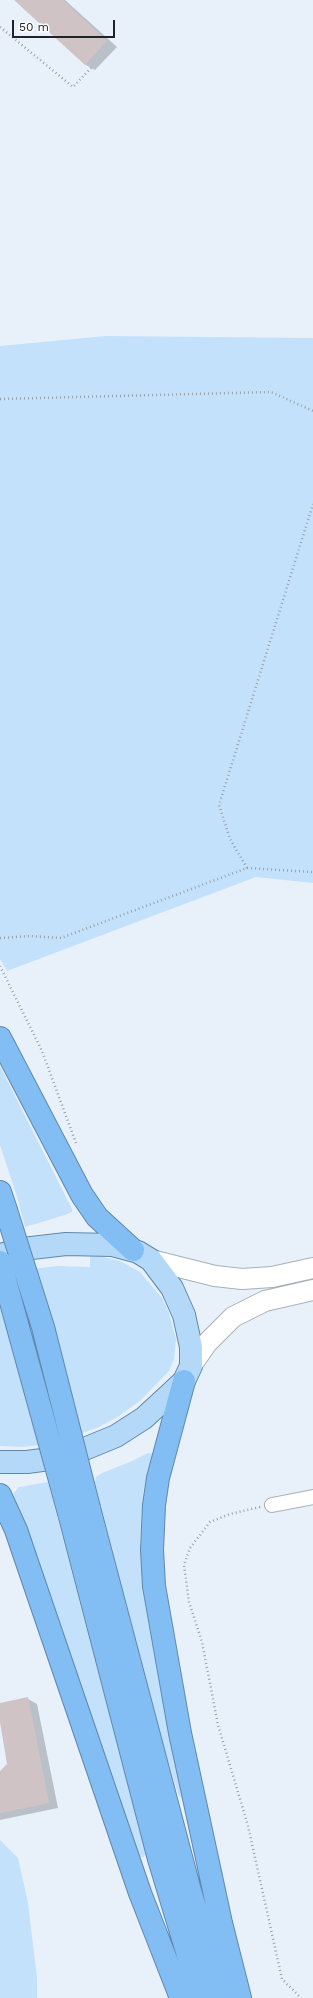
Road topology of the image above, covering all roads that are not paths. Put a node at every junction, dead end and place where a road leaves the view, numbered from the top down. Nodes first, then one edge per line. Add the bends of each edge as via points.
1 (0, 1038) edge
2 (3, 1201) edge
3 (0, 1255) edge
4 (142, 1255) junction
5 (0, 1262) edge
6 (313, 1268) edge
7 (313, 1290) edge
8 (188, 1373) junction
9 (0, 1462) edge
10 (0, 1495) edge
11 (313, 1497) edge
12 (272, 1505) road end
13 (79, 1510) junction
14 (181, 1998) edge
15 (201, 1998) edge
16 (223, 1998) edge
17 (240, 1998) edge

1 - 4 highway via 84,1199 97,1218
2 - 13 highway, bridge via 45,1334
3 - 4 main road via 22,1249 66,1244 104,1244
4 - 6 main road via 201,1274 242,1279 272,1277
4 - 8 main road via 165,1278 181,1306 191,1347
5 - 13 highway, bridge
7 - 8 main road via 265,1301 233,1317 212,1337
8 - 9 main road via 144,1418 116,1436 64,1458
8 - 17 highway via 160,1472 154,1505 153,1580 180,1733
10 - 14 highway via 16,1530 140,1893
11 - 12 street
13 - 15 highway via 159,1859
13 - 16 highway

